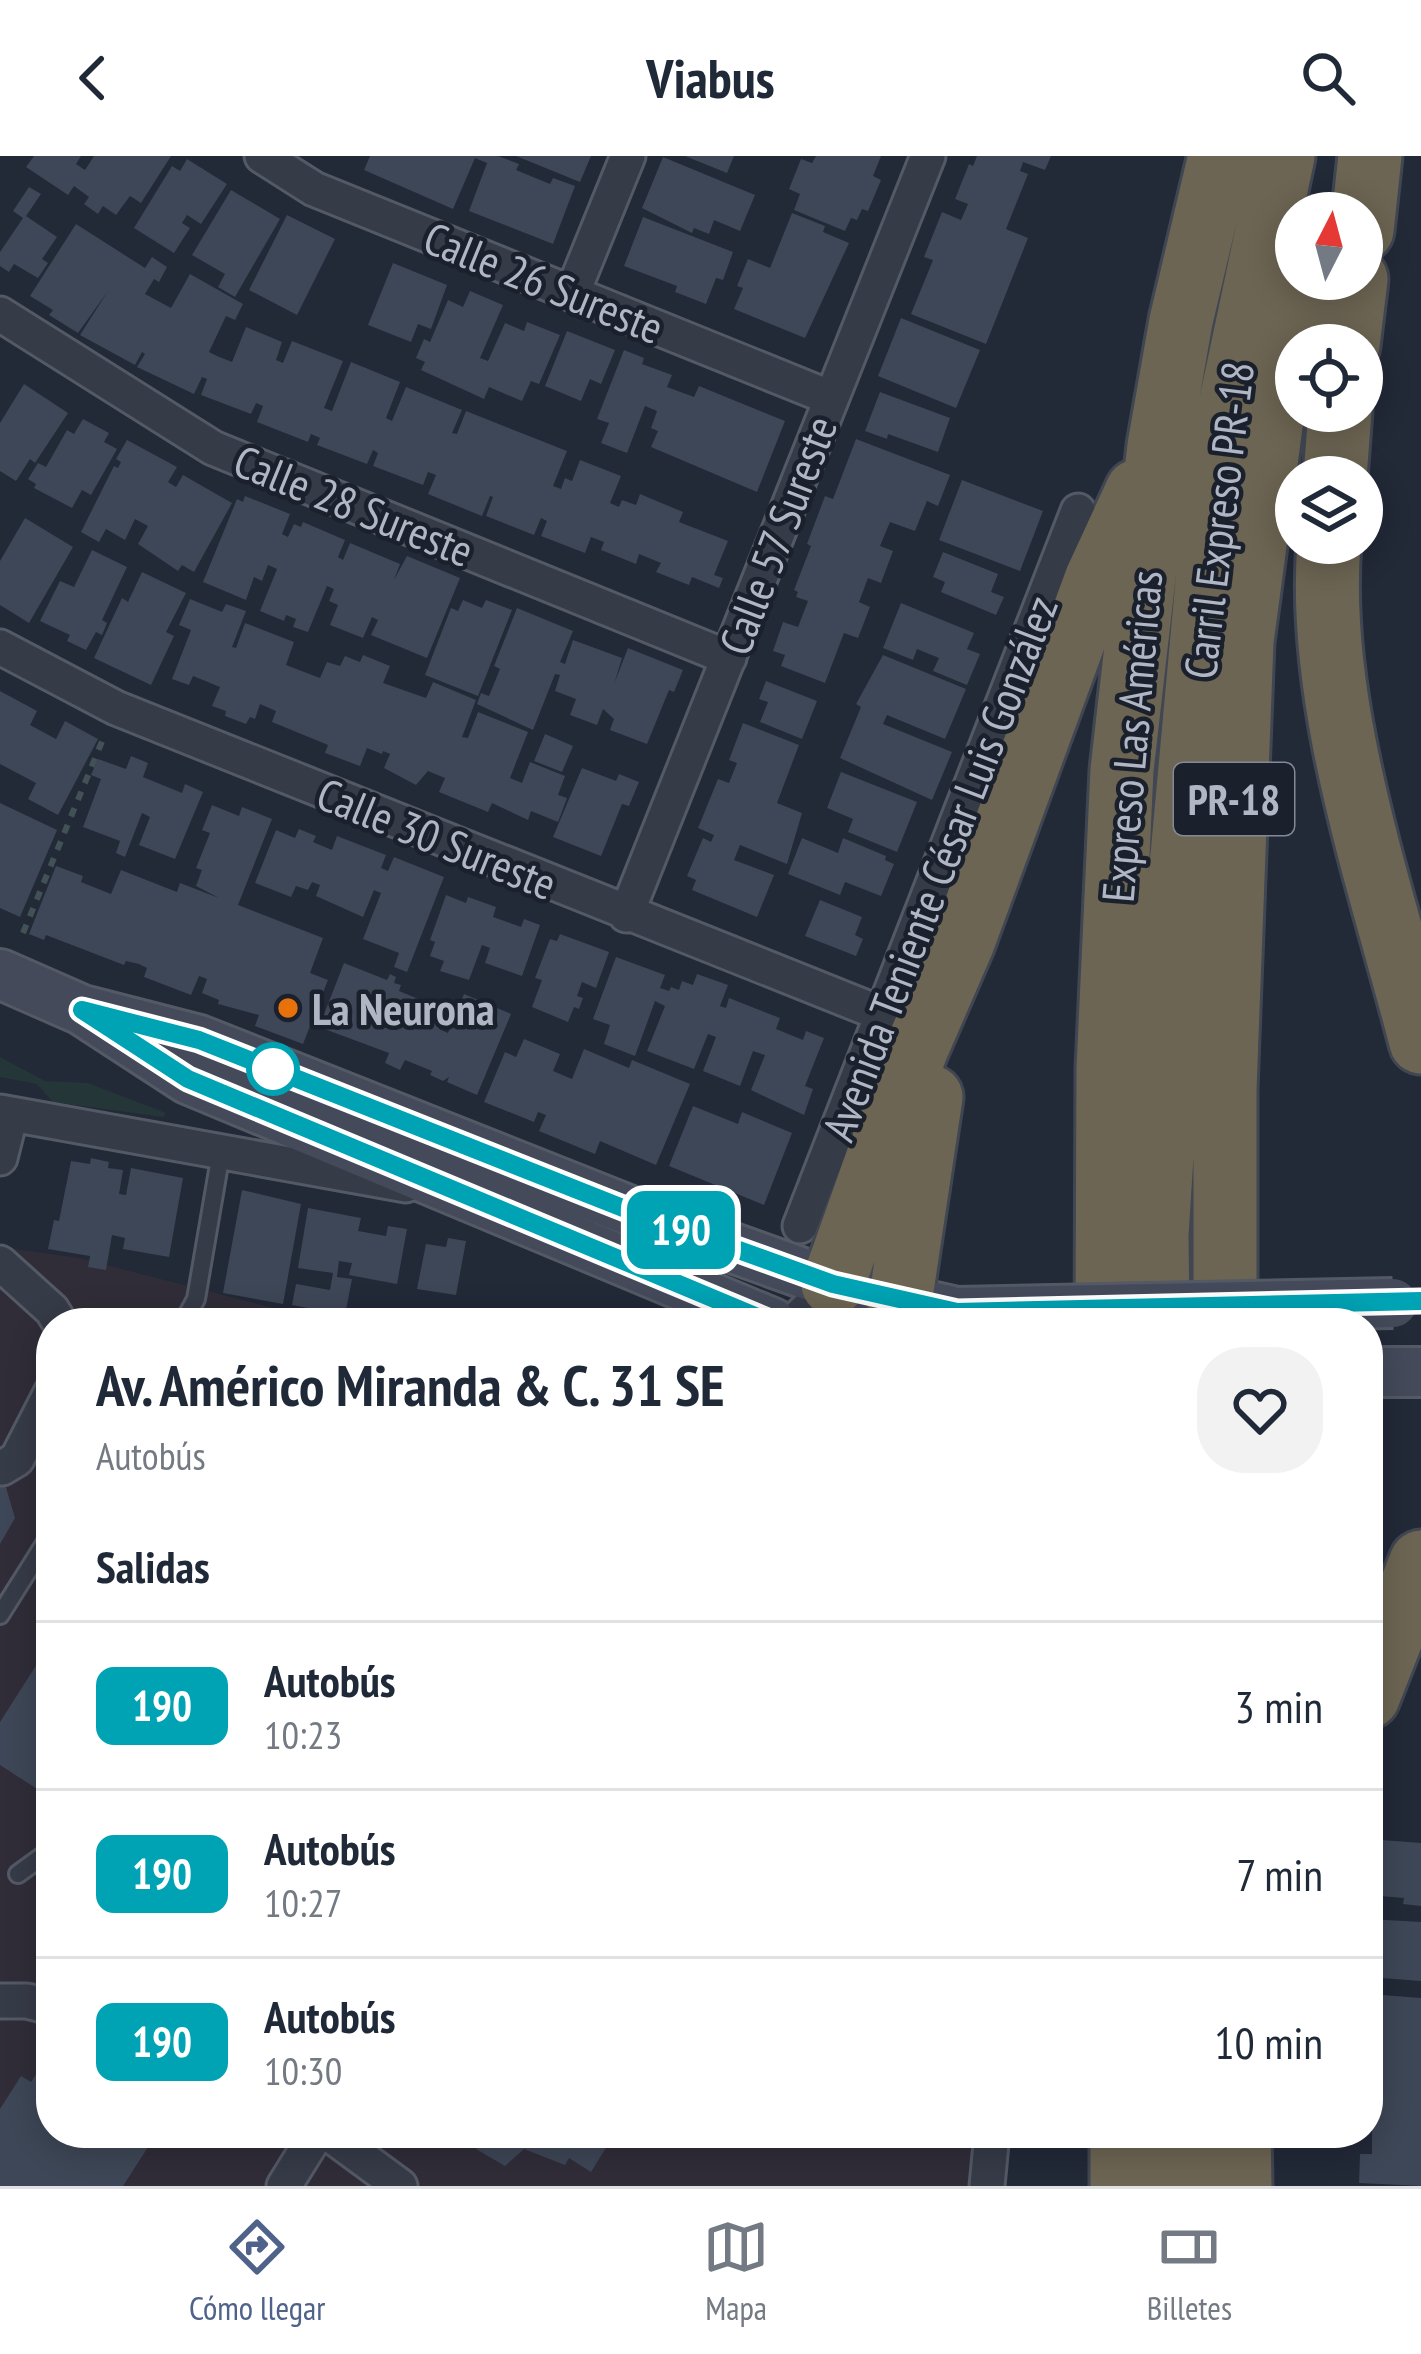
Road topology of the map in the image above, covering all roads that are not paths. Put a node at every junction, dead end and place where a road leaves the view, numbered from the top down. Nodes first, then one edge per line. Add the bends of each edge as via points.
1 (262, 156) edge
2 (327, 156) edge
3 (628, 156) edge
4 (928, 156) edge
5 (1220, 156) edge
6 (1282, 156) edge
7 (1327, 156) edge
8 (1370, 156) edge
9 (314, 189) junction
10 (1319, 192) edge
11 (1366, 192) edge
12 (572, 294) junction
13 (1297, 300) edge
14 (0, 314) edge
15 (830, 398) junction
16 (1159, 446) junction
17 (1078, 511) dead end
18 (1329, 564) edge
19 (0, 647) edge
20 (729, 658) junction
21 (1179, 888) junction
22 (626, 915) junction
23 (964, 942) junction
24 (12, 953) edge
25 (82, 1010) junction
26 (882, 1014) junction
27 (1421, 1042) edge
28 (6, 1113) edge
29 (221, 1153) junction
30 (0, 1158) edge
31 (459, 1194) junction
32 (800, 1226) dead end
33 (0, 1263) edge
34 (1407, 1302) edge
35 (696, 1305) edge
36 (50, 1308) edge
37 (194, 1308) edge
38 (816, 1308) edge
39 (821, 1308) edge
40 (918, 1308) edge
41 (1107, 1308) edge
42 (1114, 1308) edge
43 (1158, 1308) edge
44 (1187, 1308) edge
45 (1225, 1308) edge
46 (36, 1423) edge
47 (2, 1468) edge
48 (36, 1558) edge
49 (1421, 1562) edge
50 (0, 1615) edge
51 (1383, 1659) edge
52 (36, 1861) edge
53 (18, 1874) dead end
54 (0, 2001) edge
55 (36, 2003) edge
56 (307, 2148) edge
57 (348, 2148) edge
58 (991, 2148) edge
59 (1122, 2148) edge
60 (1184, 2148) edge
61 (1239, 2148) edge
62 (284, 2186) edge
63 (400, 2186) edge
64 (987, 2186) edge
65 (1123, 2186) edge
66 (1184, 2186) edge
67 (1240, 2186) edge

1 - 9 street, Calle 26 Sureste
2 - 9 street
3 - 12 street
4 - 15 street, Calle 57 Sureste
5 - 16 highway, Expreso Las Américas / PR-18
6 - 21 highway, Carril Expreso PR-18 via 1218,461
7 - 10 highway
8 - 11 highway
9 - 12 street, Calle 26 Sureste
12 - 15 street, Calle 26 Sureste
13 - 45 highway, PR-18 via 1242,641
14 - 20 street, Calle 28 Sureste via 213,448
15 - 20 street, Calle 57 Sureste
16 - 23 highway via 1096,580
16 - 41 highway, Expreso Las Américas / PR-18 via 1122,770
17 - 26 street, Avenida Teniente César Luis González
18 - 27 highway via 1336,705
19 - 22 street, Calle 30 Sureste via 116,708
20 - 22 street, Calle 57 Sureste
21 - 43 highway, Carril Expreso PR-18
21 - 44 highway, Carril Expreso PR-18
22 - 26 street, Calle 30 Sureste
23 - 39 highway
23 - 40 highway via 924,1131
24 - 25 street
25 - 31 street via 188,1079
25 - 38 street via 199,1040 633,1212
26 - 32 street, Avenida Teniente César Luis González
28 - 29 street
28 - 30 street
29 - 31 street
29 - 37 lane
31 - 35 street
33 - 36 street
34 - 42 street, bridge
46 - 47 street via 17,1459
48 - 50 lane
49 - 51 highway
52 - 53 lane
54 - 55 street
56 - 62 street
57 - 63 street
58 - 64 street
59 - 65 highway
60 - 66 highway
61 - 67 highway

